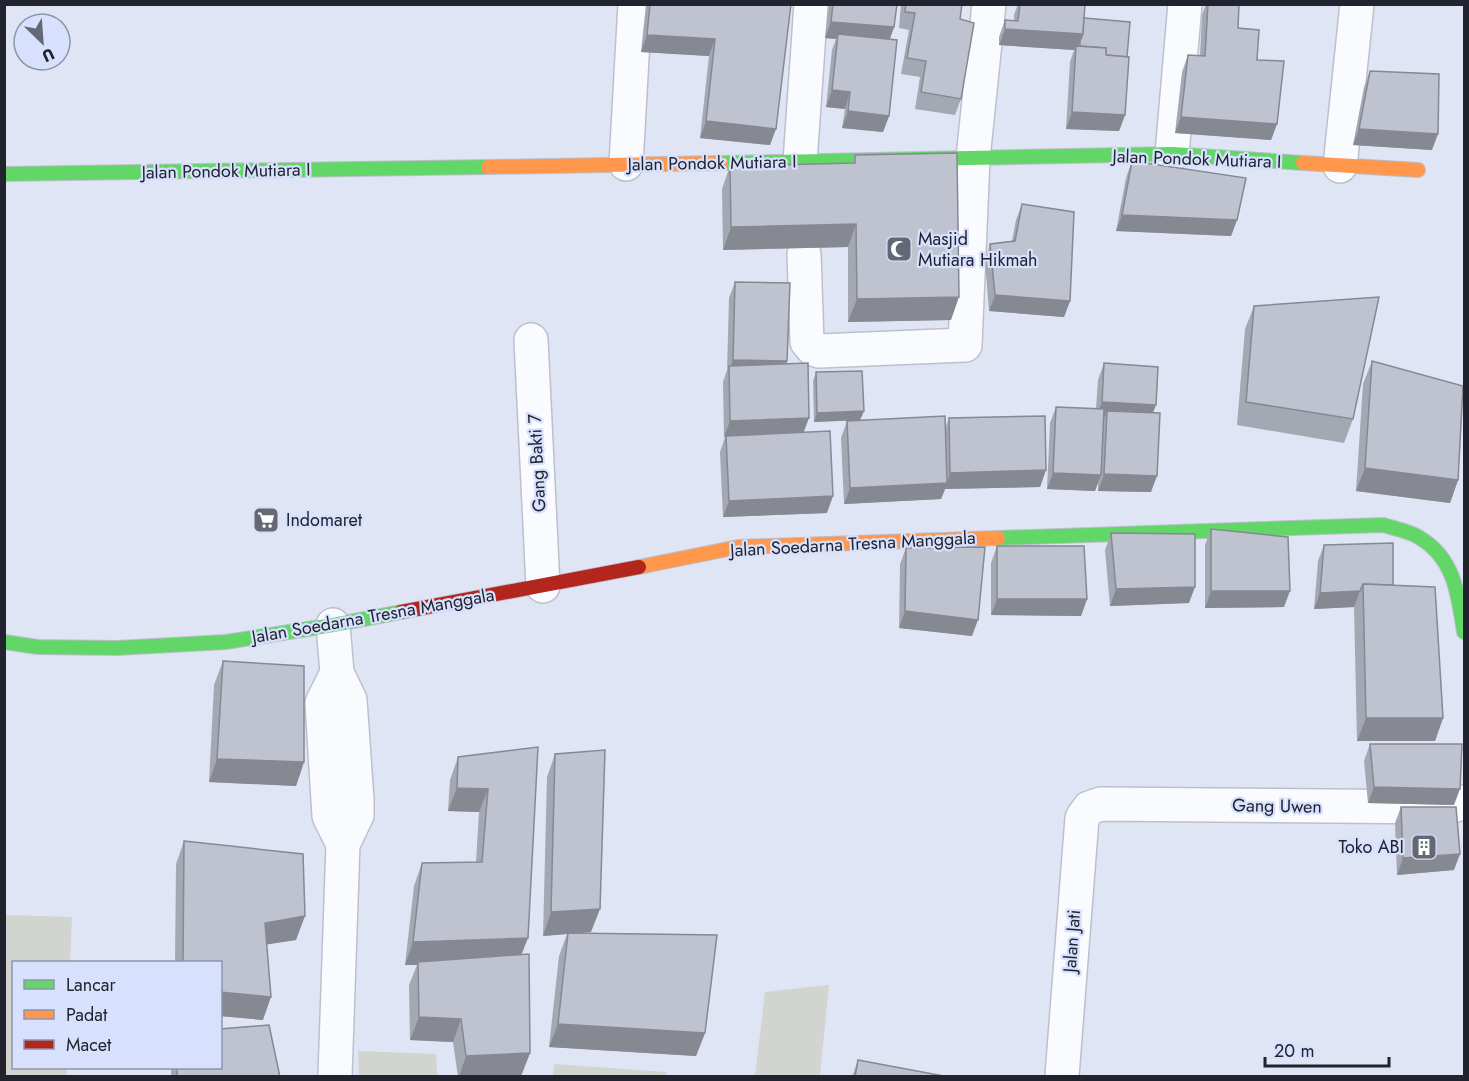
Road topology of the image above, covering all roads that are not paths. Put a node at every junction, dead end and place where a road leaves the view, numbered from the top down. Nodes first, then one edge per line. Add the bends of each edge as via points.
1 (635, 4) edge
2 (811, 4) edge
3 (989, 4) edge
4 (1185, 4) edge
5 (1357, 4) edge
6 (1172, 154) junction
7 (973, 158) junction
8 (626, 164) junction
9 (1340, 166) junction
10 (1418, 170) dead end
11 (801, 172) junction
12 (4, 174) edge
13 (804, 254) edge
14 (531, 340) dead end
15 (543, 586) junction
16 (333, 625) junction
17 (1464, 632) edge
18 (4, 642) edge
19 (1464, 802) edge
20 (1089, 808) joint
21 (335, 1077) edge
22 (1062, 1077) edge

1 - 8 street
2 - 11 street
3 - 7 street
4 - 6 street
5 - 9 street
6 - 7 main road, Jalan Pondok Mutiara I
6 - 9 main road, Jalan Pondok Mutiara I
7 - 11 main road, Jalan Pondok Mutiara I
7 - 13 street via 965,345 813,349 807,342
8 - 11 main road, Jalan Pondok Mutiara I
8 - 12 main road, Jalan Pondok Mutiara I
9 - 10 main road, Jalan Pondok Mutiara I
14 - 15 street, Gang Bakti 7
15 - 16 main road, Jalan Soedarna Tresna Manggala
15 - 17 main road, Jalan Soedarna Tresna Manggala via 738,547 1384,525 1419,537 1450,569
16 - 18 main road, Jalan Soedarna Tresna Manggala via 226,642 117,648 38,647
16 - 21 street via 337,673 350,700 341,773 357,815 343,843
19 - 20 street, Gang Uwen via 1450,807 1101,804
20 - 22 street, Jalan Jati via 1082,818

